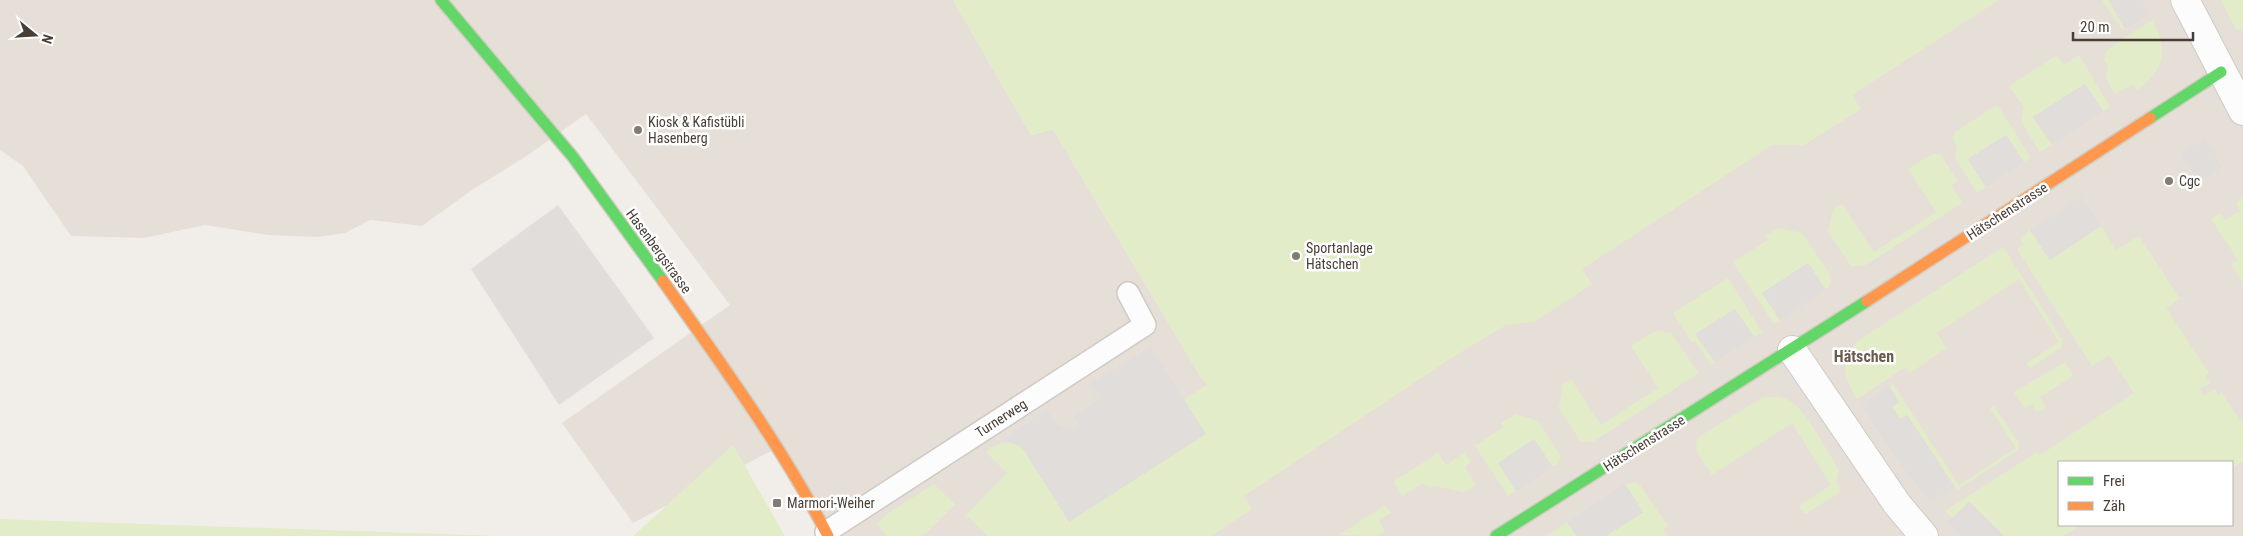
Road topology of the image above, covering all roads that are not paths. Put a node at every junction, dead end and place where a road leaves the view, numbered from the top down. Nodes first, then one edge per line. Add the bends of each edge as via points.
1 (441, 0) edge
2 (2185, 0) edge
3 (2221, 72) junction
4 (2243, 111) edge
5 (1128, 293) dead end
6 (1792, 350) junction
7 (827, 534) edge
8 (1496, 536) edge
9 (1924, 536) edge

1 - 7 street, Hasenbergstrasse via 573,157 634,240 739,390 808,497
2 - 3 street
3 - 4 street
3 - 6 street, Hätschenstrasse
5 - 7 lane, Turnerweg via 1145,325
6 - 8 street, Hätschenstrasse
6 - 9 street via 1897,504

